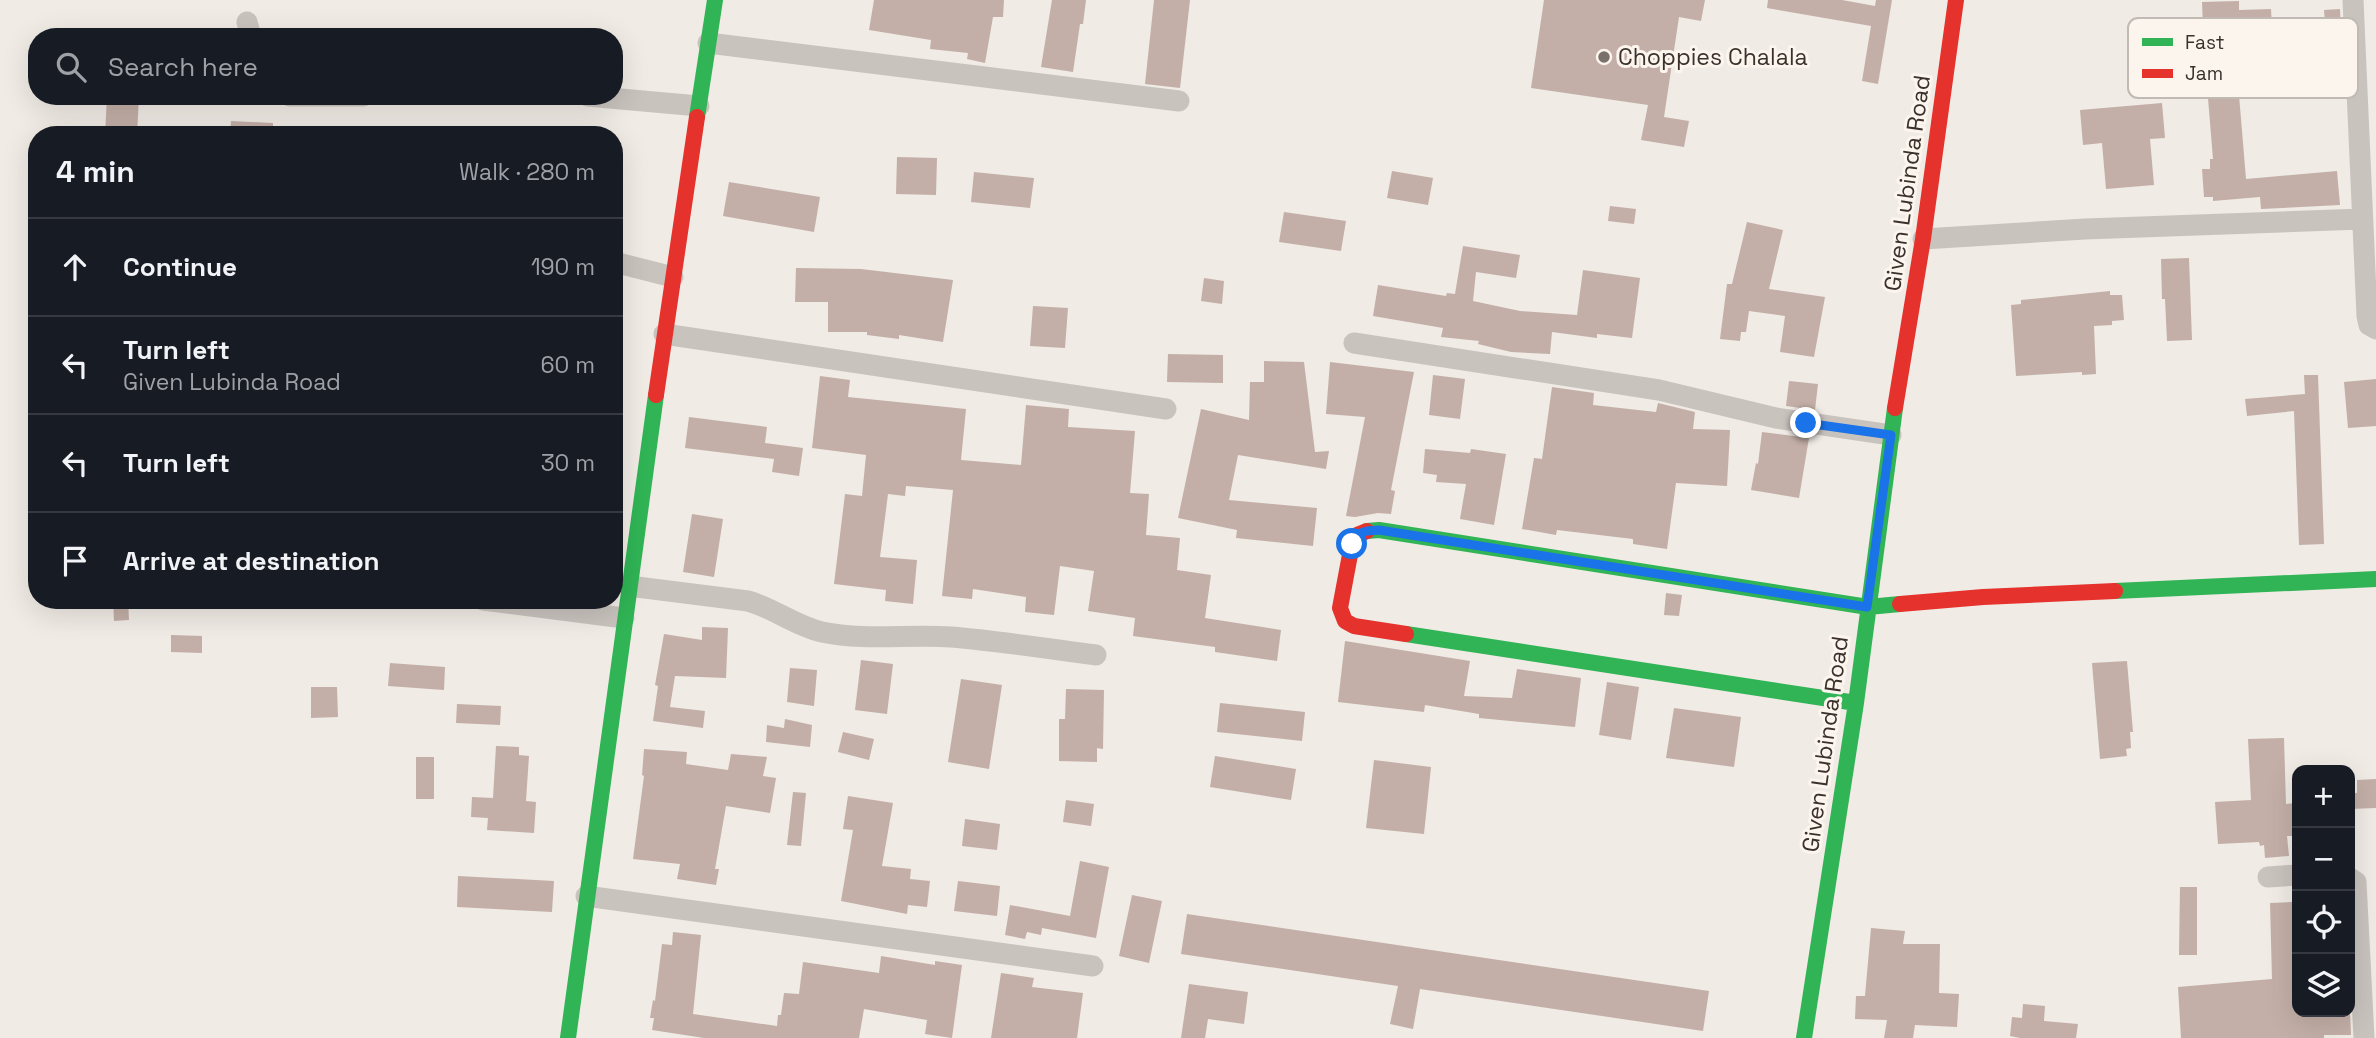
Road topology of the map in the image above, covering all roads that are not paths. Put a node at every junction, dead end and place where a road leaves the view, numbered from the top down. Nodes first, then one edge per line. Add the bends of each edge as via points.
1 (715, 0) edge
2 (1956, 0) edge
3 (2353, 0) edge
4 (2354, 18) edge
5 (708, 43) junction
6 (2357, 98) edge
7 (623, 99) edge
8 (1179, 101) dead end
9 (699, 106) junction
10 (2362, 219) junction
11 (1923, 239) junction
12 (623, 264) edge
13 (673, 277) junction
14 (2376, 329) edge
15 (664, 334) junction
16 (1354, 343) dead end
17 (1166, 409) dead end
18 (1891, 435) junction
19 (2376, 579) edge
20 (629, 586) junction
21 (1867, 607) junction
22 (554, 609) edge
23 (624, 618) junction
24 (1096, 654) dead end
25 (1856, 703) junction
26 (2292, 875) edge
27 (2268, 877) dead end
28 (2355, 881) edge
29 (586, 896) junction
30 (1093, 965) dead end
31 (568, 1038) edge
32 (1804, 1038) edge
33 (2364, 1038) edge

1 - 5 street
2 - 11 street, Given Lubinda Road
3 - 4 street
5 - 8 street
5 - 9 street
6 - 10 street
7 - 9 street
9 - 13 street
10 - 11 street
10 - 14 street via 2367,316 2369,326
11 - 18 street, Given Lubinda Road
12 - 13 street
13 - 15 street
15 - 17 street
15 - 20 street
16 - 18 street via 1659,390 1776,418
18 - 21 street, Given Lubinda Road
19 - 21 street via 1983,597
20 - 23 street
20 - 24 street via 748,601 826,633 950,637
21 - 25 street, Given Lubinda Road
21 - 25 street via 1379,530 1357,534 1340,608 1345,621 1354,626
22 - 23 street
23 - 29 street
25 - 32 street, Given Lubinda Road
26 - 27 street
28 - 33 street
29 - 30 street
29 - 31 street

